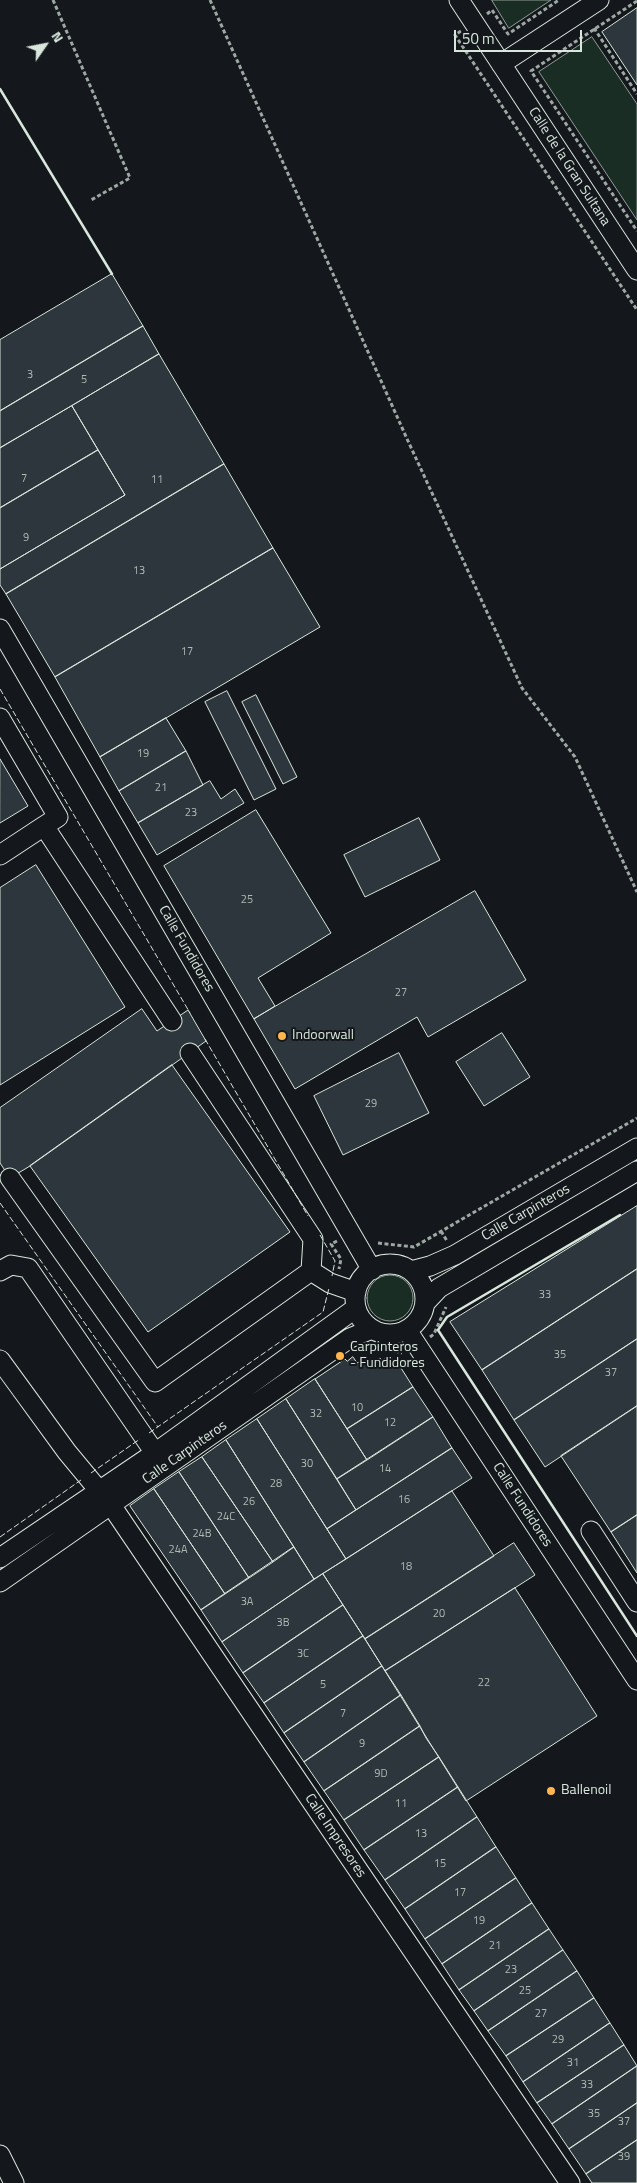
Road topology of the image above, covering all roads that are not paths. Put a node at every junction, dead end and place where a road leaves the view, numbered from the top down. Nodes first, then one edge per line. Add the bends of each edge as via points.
1 (460, 0) edge
2 (599, 0) edge
3 (501, 64) junction
4 (637, 270) edge
5 (0, 629) edge
6 (0, 718) edge
7 (44, 826) junction
8 (0, 855) edge
9 (172, 1021) dead end
10 (190, 1053) dead end
11 (637, 1148) edge
12 (637, 1171) edge
13 (10, 1178) dead end
14 (372, 1270) junction
15 (0, 1271) edge
16 (311, 1271) junction
17 (411, 1271) junction
18 (356, 1300) junction
19 (425, 1303) junction
20 (372, 1329) junction
21 (407, 1330) junction
22 (0, 1360) edge
23 (155, 1453) junction
24 (106, 1497) junction
25 (591, 1532) dead end
26 (0, 1558) edge
27 (0, 1582) edge
28 (637, 1602) edge
29 (637, 1680) edge
30 (0, 2155) edge
31 (14, 2183) edge
32 (570, 2183) edge

1 - 3 street, Calle de la Gran Sultana
2 - 3 street
3 - 4 street, Calle de la Gran Sultana
5 - 14 street, Calle Fundidores
6 - 7 street via 58,818
7 - 8 street
7 - 9 street
10 - 16 street via 313,1239
11 - 17 street, Calle Carpinteros via 455,1255
12 - 19 street, Calle Carpinteros via 439,1288
13 - 16 street via 155,1382
14 - 17 street via 394,1265
14 - 18 street via 361,1281
15 - 23 street via 11,1265 28,1268
16 - 18 street
17 - 19 street via 422,1285
18 - 20 street via 362,1319
18 - 23 street, Calle Carpinteros
19 - 21 street via 419,1319
20 - 21 street via 389,1334
20 - 24 street, Calle Carpinteros via 350,1338
21 - 29 street, Calle Fundidores
22 - 24 street, Calle Impresores via 67,1452
23 - 24 street, Calle Carpinteros
24 - 26 street, Calle Carpinteros
24 - 27 street, Calle Carpinteros
24 - 32 street, Calle Impresores
25 - 28 street
30 - 31 street

